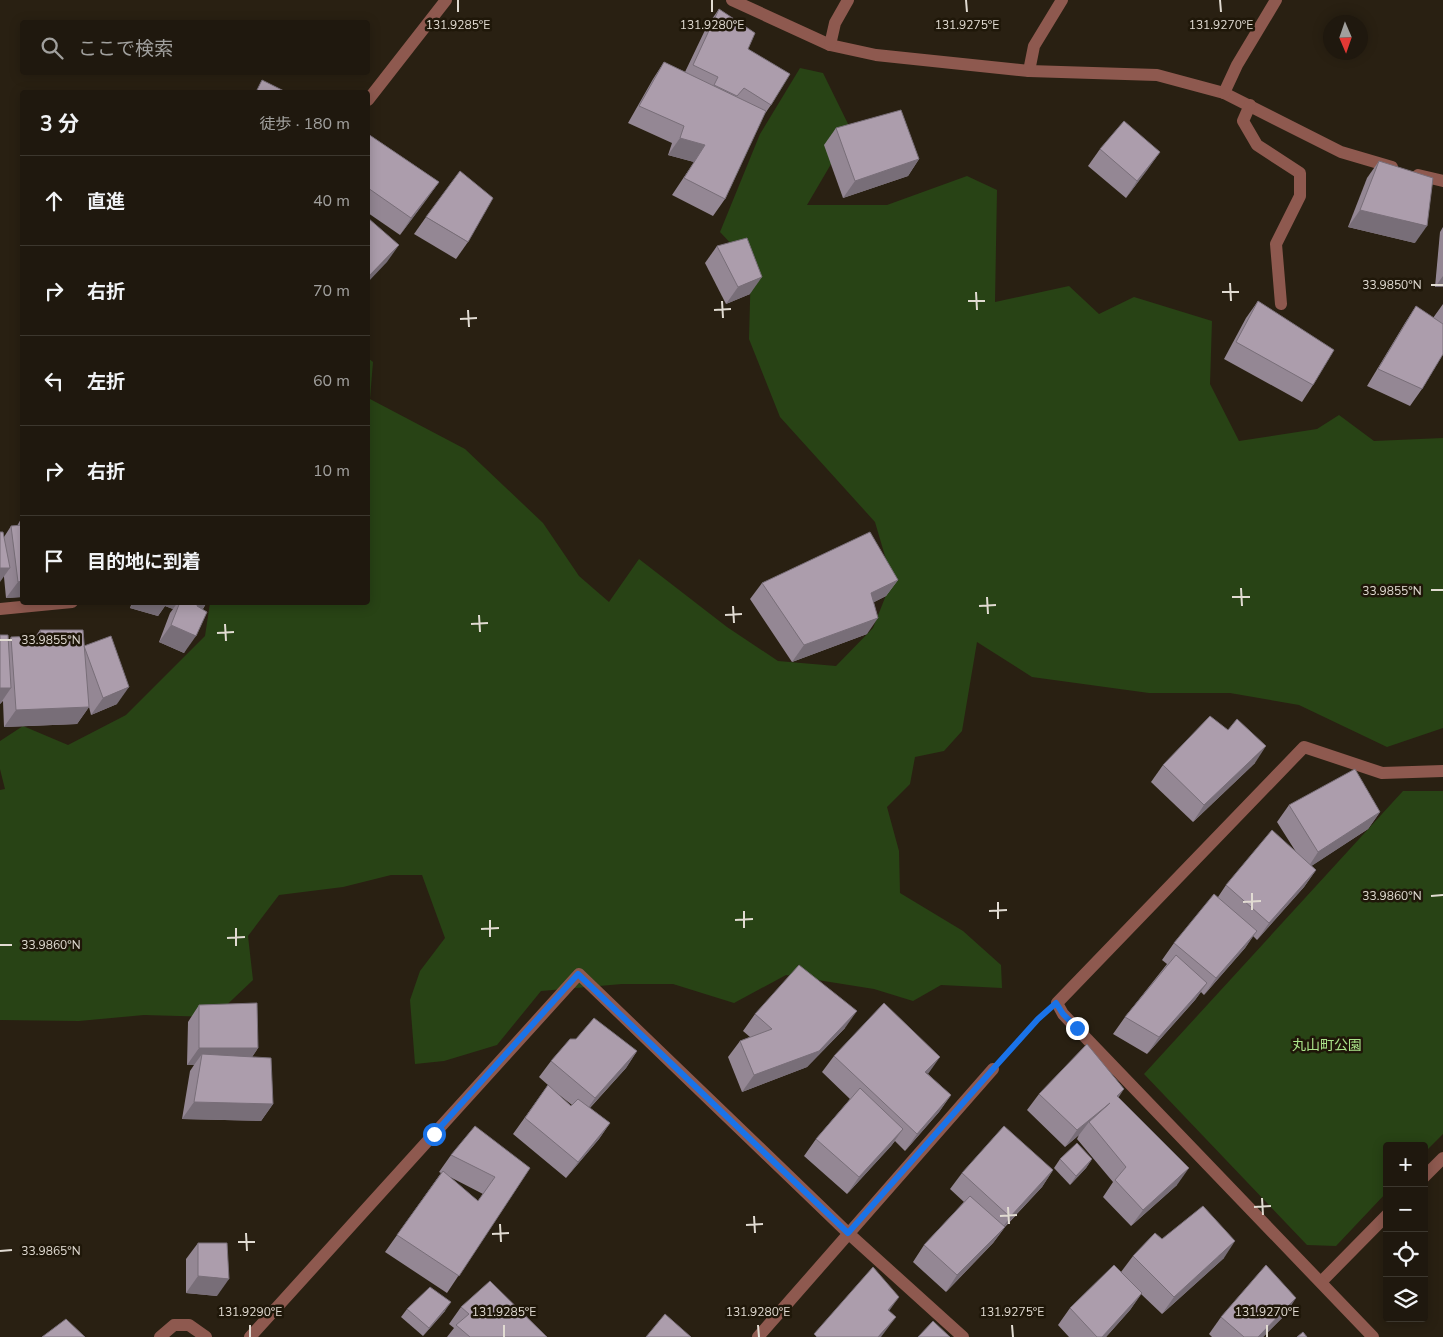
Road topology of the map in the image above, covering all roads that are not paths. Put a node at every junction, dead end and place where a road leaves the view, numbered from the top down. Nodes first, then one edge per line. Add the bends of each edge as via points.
1 (446, 0) edge
2 (732, 0) edge
3 (848, 0) edge
4 (1062, 0) edge
5 (1276, 0) edge
6 (830, 45) junction
7 (1029, 71) junction
8 (1224, 93) junction
9 (370, 97) edge
10 (1250, 105) junction
11 (1443, 180) edge
12 (1281, 304) dead end
13 (41, 605) edge
14 (0, 609) edge
15 (1443, 771) edge
16 (993, 1069) road end
17 (1443, 1158) edge
18 (1428, 1173) edge
19 (1383, 1219) edge
20 (848, 1233) junction
21 (1321, 1282) junction
22 (160, 1337) edge
23 (206, 1337) edge
24 (250, 1337) edge
25 (758, 1337) edge
26 (963, 1337) edge
27 (1373, 1337) edge

1 - 9 street
2 - 6 street
3 - 6 street via 835,23
4 - 7 street via 1034,46
5 - 8 street
6 - 7 street via 876,55
7 - 8 street via 1157,75
8 - 10 street
10 - 11 street via 1341,152
10 - 12 street via 1243,121 1257,145 1300,173 1300,196 1276,244
13 - 14 street
15 - 21 street via 1382,773 1304,747 1056,1003 1063,1014
16 - 20 street
17 - 18 street
19 - 21 street
20 - 24 street via 578,974
20 - 25 street
20 - 26 street
21 - 27 street
22 - 23 street via 174,1325 189,1325

